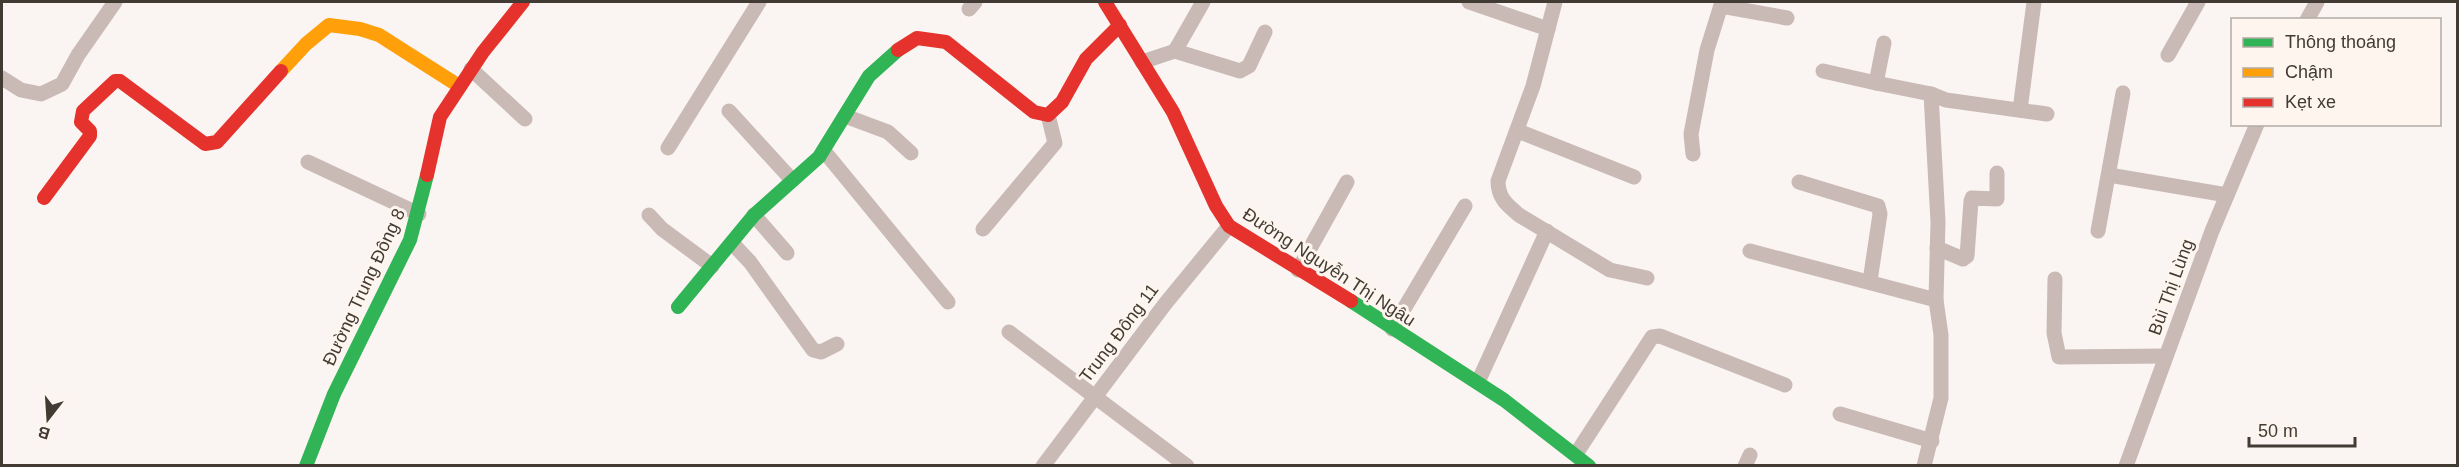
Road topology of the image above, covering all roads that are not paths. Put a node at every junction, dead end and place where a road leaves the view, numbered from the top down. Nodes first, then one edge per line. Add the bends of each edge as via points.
1 (116, 2) edge
2 (523, 2) edge
3 (759, 2) edge
4 (1105, 2) edge
5 (1203, 2) edge
6 (1469, 2) edge
7 (1555, 2) edge
8 (2034, 2) edge
9 (2198, 2) edge
10 (2317, 2) edge
11 (1722, 4) edge
12 (1787, 18) dead end
13 (2308, 18) edge
14 (1120, 25) junction
15 (1548, 29) junction
16 (1265, 32) dead end
17 (1884, 43) dead end
18 (1174, 51) junction
19 (2168, 55) dead end
20 (1142, 62) junction
21 (471, 69) junction
22 (1822, 71) dead end
23 (2, 78) edge
24 (1876, 83) junction
25 (459, 86) junction
26 (2123, 93) dead end
27 (1931, 94) junction
28 (2020, 110) junction
29 (729, 111) dead end
30 (2047, 114) dead end
31 (1048, 115) junction
32 (845, 116) junction
33 (525, 119) dead end
34 (2256, 126) edge
35 (1518, 131) junction
36 (668, 148) dead end
37 (824, 151) junction
38 (911, 153) dead end
39 (1693, 154) dead end
40 (308, 162) dead end
41 (1997, 173) dead end
42 (2109, 175) junction
43 (1634, 177) dead end
44 (792, 180) junction
45 (1347, 182) dead end
46 (1799, 182) dead end
47 (2227, 195) junction
48 (44, 198) dead end
49 (1465, 206) dead end
50 (419, 214) junction
51 (649, 215) dead end
52 (754, 215) junction
53 (1229, 226) junction
54 (984, 229) dead end
55 (1546, 231) junction
56 (2098, 231) dead end
57 (732, 243) junction
58 (1937, 248) junction
59 (1750, 251) dead end
60 (787, 254) dead end
61 (712, 266) junction
62 (1298, 270) junction
63 (1647, 278) dead end
64 (2055, 279) dead end
65 (1870, 281) junction
66 (1936, 300) junction
67 (948, 302) dead end
68 (678, 307) dead end
69 (1392, 329) junction
70 (1009, 332) dead end
71 (837, 344) dead end
72 (2166, 356) junction
73 (1478, 382) junction
74 (1785, 386) dead end
75 (1096, 396) junction
76 (1840, 414) dead end
77 (1932, 441) junction
78 (1576, 454) junction
79 (306, 465) edge
80 (1043, 465) edge
81 (1187, 465) edge
82 (1589, 465) edge
83 (1924, 465) edge
84 (2126, 465) edge

1 - 23 street via 62,84 41,94 21,90
2 - 21 street, Đường Trung Đông 8
3 - 36 street
4 - 14 street, Đường Nguyễn Thị Ngâu
5 - 18 street
6 - 15 street
7 - 15 street
8 - 28 street
9 - 19 street
10 - 13 street
11 - 12 street
11 - 39 street via 1707,50 1691,134
14 - 20 street, Đường Nguyễn Thị Ngâu
14 - 31 street via 1086,59 1062,102
15 - 35 street
16 - 18 street via 1249,66 1240,71
17 - 24 street
18 - 20 street
20 - 53 street, Đường Nguyễn Thị Ngâu via 1173,111
21 - 25 street, Đường Trung Đông 8
21 - 33 street
22 - 24 street
24 - 27 street
25 - 48 street via 379,35 329,25 306,44 217,142 205,144 115,81 83,111 81,122 90,136
25 - 50 street, Đường Trung Đông 8 via 440,117
26 - 42 street
27 - 28 street
27 - 58 street
28 - 30 street
29 - 44 street
31 - 32 street via 1034,112 946,42 917,38 869,76
31 - 54 street via 1055,143
32 - 37 street
32 - 38 street via 888,132
34 - 47 street, Bùi Thị Lùng
35 - 43 street
35 - 55 street via 1498,182 1498,193 1506,205
37 - 44 street
37 - 67 street
40 - 50 street
41 - 58 street via 1997,199 1972,198 1967,256 1963,259
42 - 47 street
42 - 56 street
44 - 52 street
45 - 62 street
46 - 65 street via 1878,206
47 - 72 street, Bùi Thị Lùng
49 - 69 street
50 - 79 street, Đường Trung Đông 8 via 334,394
51 - 61 street
52 - 57 street
52 - 60 street
53 - 62 street, Đường Nguyễn Thị Ngâu
53 - 75 street, Trung Đông 11
55 - 63 street via 1610,270
55 - 73 street
57 - 61 street
57 - 71 street via 813,350 821,352
58 - 66 street
59 - 65 street
61 - 68 street
62 - 69 street, Đường Nguyễn Thị Ngâu
64 - 72 street via 2054,333 2059,357
65 - 66 street
66 - 77 street via 1941,334 1941,398
69 - 73 street, Đường Nguyễn Thị Ngâu
70 - 75 street
72 - 84 street, Bùi Thị Lùng
73 - 78 street, Đường Nguyễn Thị Ngâu
74 - 78 street via 1660,336 1652,337
75 - 80 street, Trung Đông 11
75 - 81 street
76 - 77 street
77 - 83 street
78 - 82 street, Đường Nguyễn Thị Ngâu

